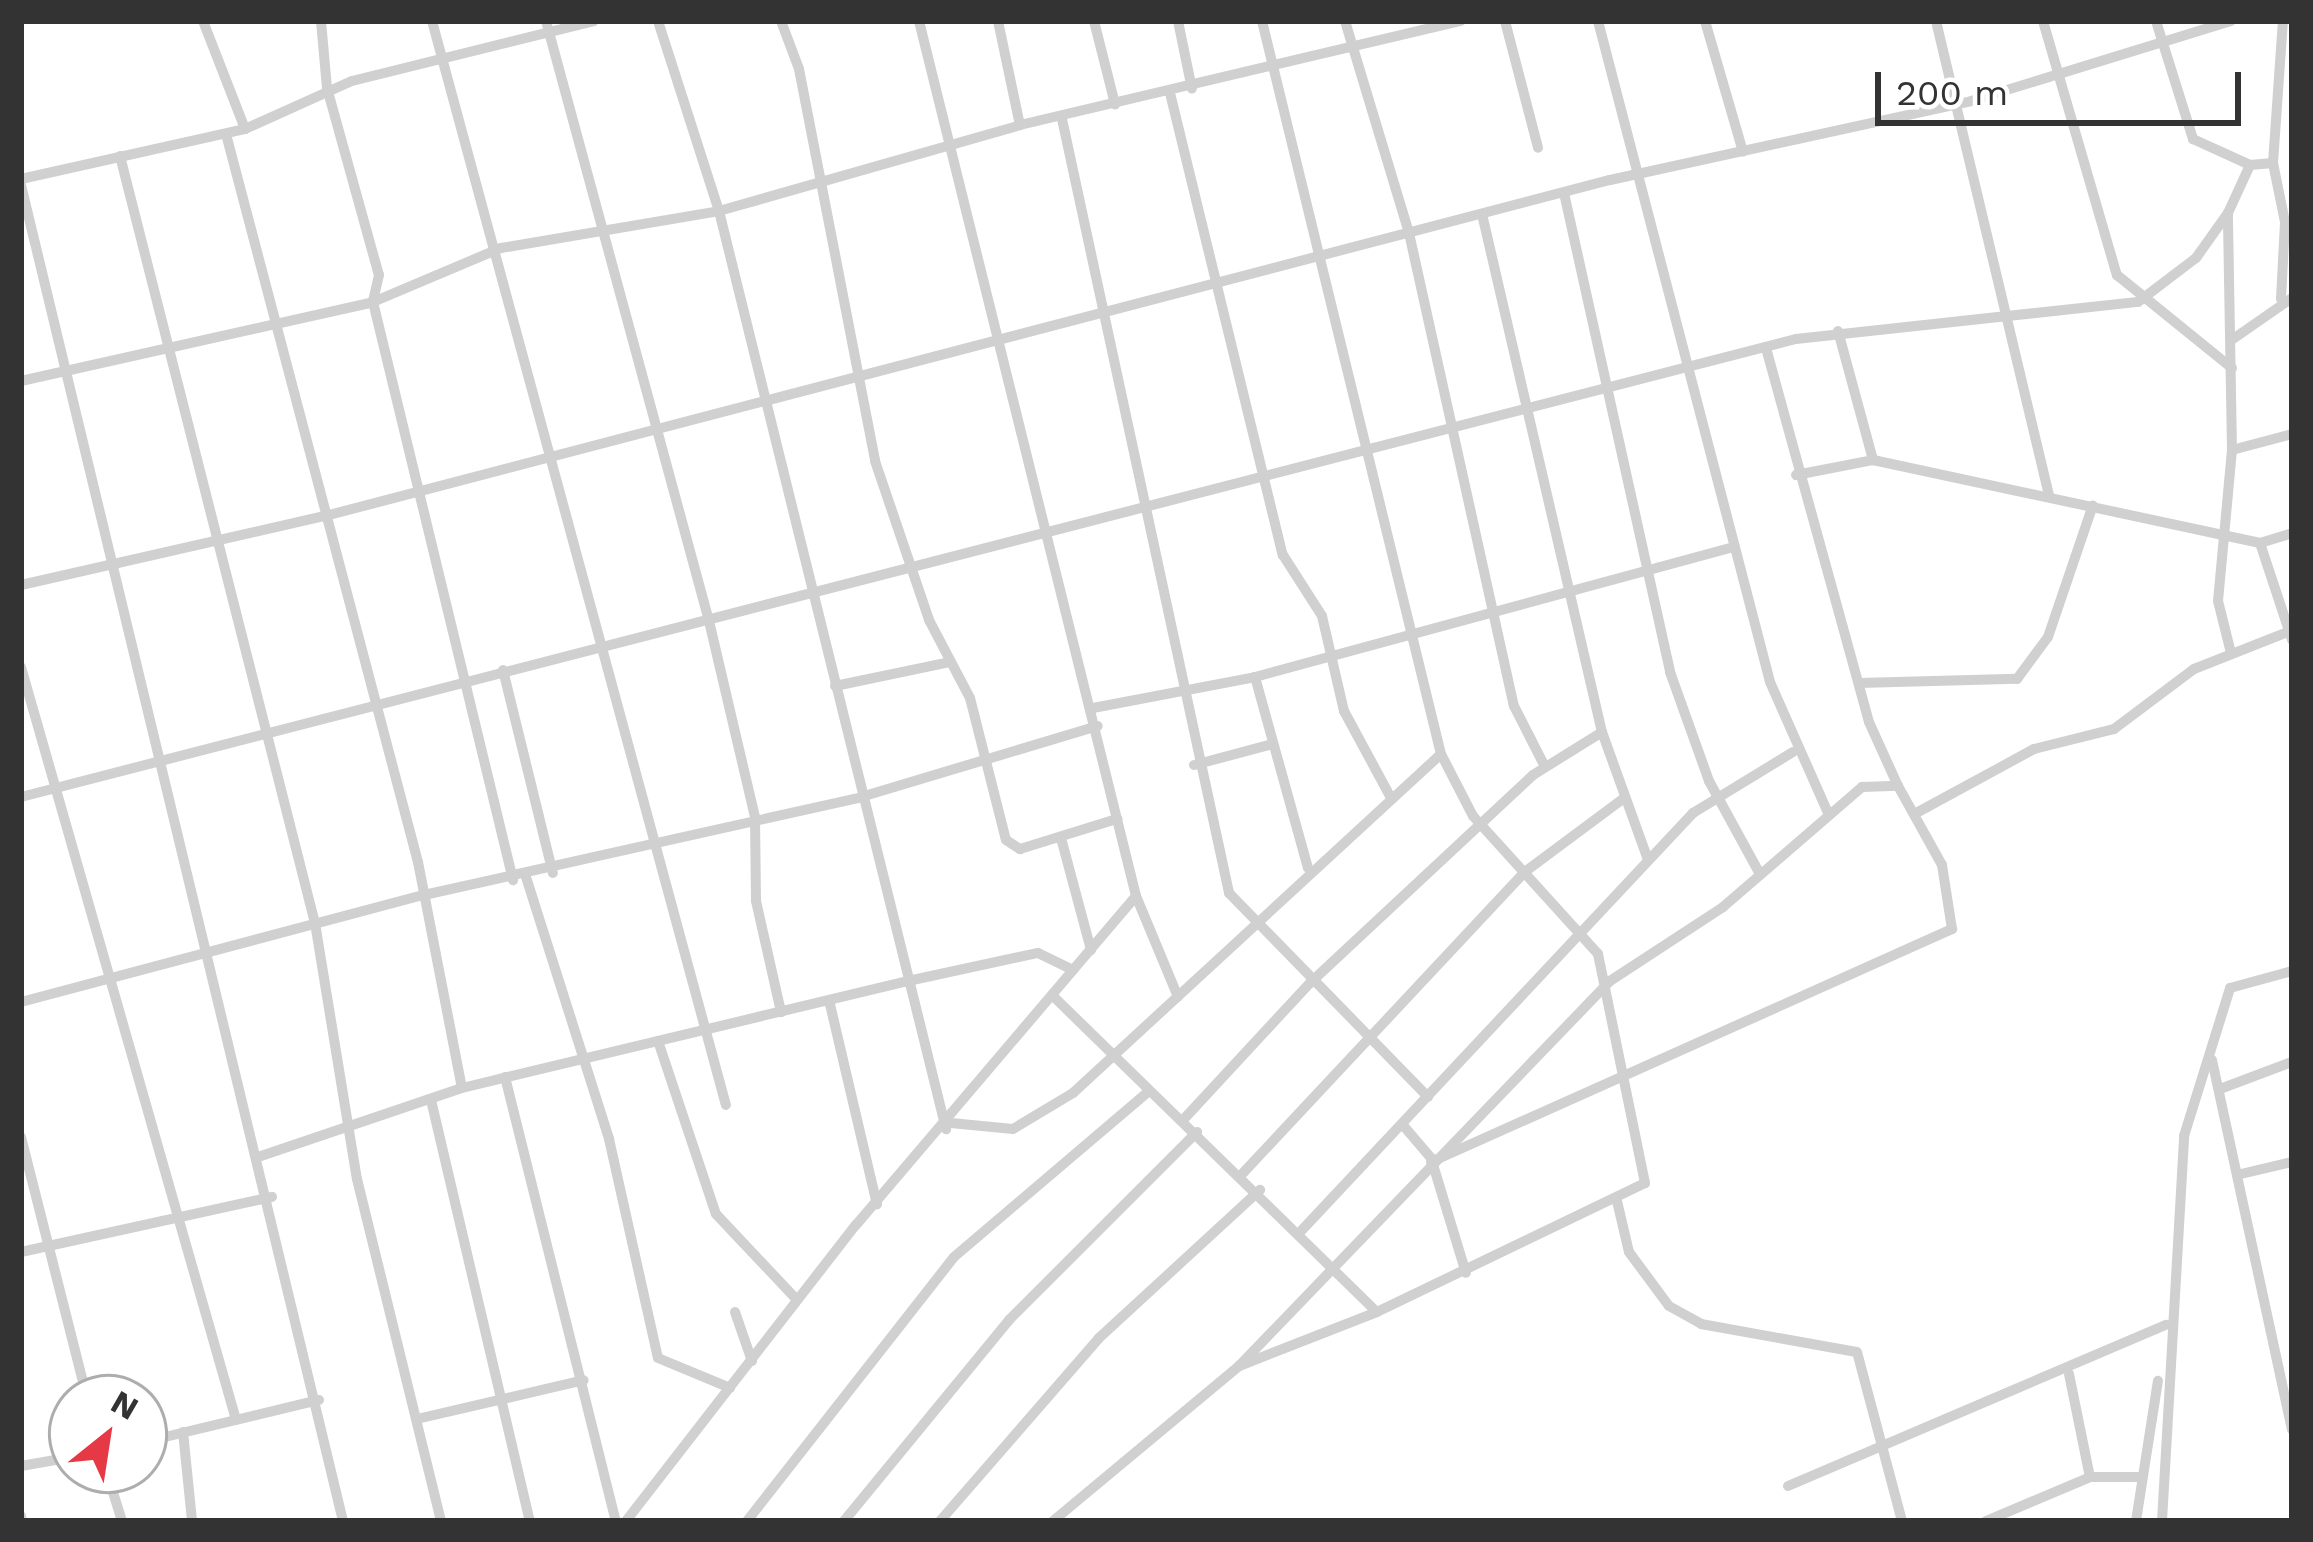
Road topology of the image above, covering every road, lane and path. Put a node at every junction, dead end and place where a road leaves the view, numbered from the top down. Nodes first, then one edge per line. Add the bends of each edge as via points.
1 (202, 21) edge
2 (321, 21) edge
3 (431, 21) edge
4 (594, 21) edge
5 (658, 21) edge
6 (781, 21) edge
7 (919, 21) edge
8 (998, 21) edge
9 (1094, 21) edge
10 (1178, 21) edge
11 (1262, 21) edge
12 (1345, 21) edge
13 (1461, 21) edge
14 (1505, 21) edge
15 (1598, 21) edge
16 (1705, 21) edge
17 (1936, 21) edge
18 (2043, 21) edge
19 (2156, 21) edge
20 (2231, 21) edge
21 (2283, 21) edge
22 (547, 26) edge
23 (2161, 45) junction
24 (1355, 52) junction
25 (443, 61) junction
26 (1276, 72) junction
27 (2056, 77) junction
28 (327, 88) junction
29 (1192, 89) junction
30 (1170, 93) junction
31 (1115, 104) junction
32 (1956, 104) junction
33 (1062, 119) junction
34 (1020, 125) junction
35 (245, 129) junction
36 (226, 134) junction
37 (953, 145) junction
38 (1538, 148) dead end
39 (1743, 152) junction
40 (120, 156) junction
41 (2273, 163) junction
42 (2250, 165) junction
43 (1646, 174) junction
44 (21, 182) edge
45 (819, 184) junction
46 (1564, 193) junction
47 (719, 211) junction
48 (1482, 214) junction
49 (2228, 214) junction
50 (2289, 221) edge
51 (610, 230) junction
52 (1408, 233) junction
53 (501, 248) junction
54 (1321, 256) junction
55 (1214, 286) junction
56 (2287, 298) edge
57 (373, 302) junction
58 (2138, 302) junction
59 (1110, 313) junction
60 (2006, 322) junction
61 (274, 324) junction
62 (1838, 331) junction
63 (2233, 339) junction
64 (1000, 340) junction
65 (166, 342) junction
66 (1766, 348) junction
67 (2232, 368) junction
68 (66, 369) junction
69 (1690, 371) junction
70 (859, 376) junction
71 (21, 381) edge
72 (765, 398) junction
73 (1602, 398) junction
74 (1530, 412) junction
75 (656, 426) junction
76 (1447, 431) junction
77 (2292, 434) edge
78 (2232, 450) junction
79 (550, 452) junction
80 (1371, 452) junction
81 (1873, 460) junction
82 (1796, 475) junction
83 (1261, 482) junction
84 (420, 484) junction
85 (2049, 495) junction
86 (2093, 505) junction
87 (1154, 511) junction
88 (328, 515) junction
89 (2292, 533) edge
90 (1047, 539) junction
91 (2224, 540) junction
92 (218, 541) junction
93 (2260, 543) junction
94 (1734, 547) junction
95 (112, 566) junction
96 (1654, 570) junction
97 (914, 571) junction
98 (21, 585) edge
99 (1570, 592) junction
100 (815, 595) junction
101 (1493, 614) junction
102 (709, 621) junction
103 (1413, 636) junction
104 (2290, 636) edge
105 (601, 647) junction
106 (2230, 650) junction
107 (1331, 656) junction
108 (950, 662) junction
109 (21, 667) edge
110 (503, 670) junction
111 (1255, 677) junction
112 (470, 678) junction
113 (1859, 683) junction
114 (835, 686) junction
115 (1177, 692) junction
116 (376, 701) junction
117 (1093, 708) junction
118 (1098, 726) junction
119 (267, 729) junction
120 (1602, 732) junction
121 (1269, 745) junction
122 (1792, 752) junction
123 (1441, 754) junction
124 (157, 759) junction
125 (987, 764) junction
126 (1194, 765) junction
127 (1544, 765) junction
128 (1898, 786) junction
129 (54, 788) junction
130 (1390, 796) junction
131 (21, 797) edge
132 (860, 797) junction
133 (1716, 798) junction
134 (1623, 799) junction
135 (1918, 812) junction
136 (1828, 813) junction
137 (754, 817) junction
138 (1117, 819) junction
139 (1483, 826) junction
140 (1061, 838) junction
141 (647, 843) junction
142 (1648, 860) junction
143 (1308, 868) junction
144 (1526, 872) junction
145 (553, 873) junction
146 (1760, 874) junction
147 (519, 879) junction
148 (424, 895) junction
149 (1136, 896) junction
150 (315, 922) junction
151 (1249, 925) junction
152 (1582, 930) junction
153 (1091, 950) junction
154 (210, 952) junction
155 (1073, 970) junction
156 (2292, 970) edge
157 (108, 976) junction
158 (908, 981) junction
159 (1610, 981) junction
160 (1310, 983) junction
161 (1054, 997) junction
162 (1178, 997) junction
163 (829, 1000) junction
164 (21, 1002) edge
165 (781, 1012) junction
166 (706, 1030) junction
167 (1366, 1038) junction
168 (658, 1041) junction
169 (2211, 1057) junction
170 (1114, 1058) junction
171 (584, 1059) junction
172 (2292, 1062) edge
173 (505, 1078) junction
174 (1623, 1082) junction
175 (462, 1088) junction
176 (2220, 1089) junction
177 (1149, 1091) junction
178 (1428, 1097) junction
179 (431, 1100) junction
180 (727, 1105) dead end
181 (1183, 1120) junction
182 (1402, 1124) junction
183 (350, 1126) junction
184 (948, 1126) junction
185 (1197, 1132) junction
186 (21, 1137) edge
187 (262, 1156) junction
188 (1431, 1160) junction
189 (2292, 1162) edge
190 (1243, 1173) junction
191 (2241, 1174) junction
192 (1260, 1190) junction
193 (272, 1197) junction
194 (1617, 1201) junction
195 (877, 1204) junction
196 (174, 1217) junction
197 (1302, 1230) junction
198 (46, 1247) junction
199 (21, 1252) edge
200 (1337, 1263) junction
201 (1466, 1273) junction
202 (796, 1299) junction
203 (735, 1312) dead end
204 (1376, 1312) junction
205 (2166, 1325) junction
206 (2163, 1360) junction
207 (752, 1361) junction
208 (1238, 1366) junction
209 (80, 1374) edge
210 (2068, 1374) junction
211 (584, 1380) junction
212 (730, 1388) junction
213 (319, 1400) junction
214 (502, 1404) junction
215 (417, 1419) junction
216 (236, 1420) junction
217 (2292, 1430) edge
218 (183, 1432) junction
219 (168, 1436) edge
220 (1884, 1445) junction
221 (2090, 1478) junction
222 (2140, 1478) junction
223 (1788, 1486) dead end
224 (192, 1521) edge
225 (343, 1521) edge
226 (441, 1521) edge
227 (530, 1521) edge
228 (616, 1521) edge
229 (626, 1521) edge
230 (747, 1521) edge
231 (844, 1521) edge
232 (940, 1521) edge
233 (1053, 1521) edge
234 (1902, 1521) edge
235 (1986, 1521) edge
236 (2136, 1521) edge
237 (2162, 1521) edge

1 - 35 street
2 - 28 street
3 - 25 street
4 - 22 street
5 - 47 street
6 - 45 street
7 - 37 street
8 - 34 street
9 - 31 street
10 - 29 street
11 - 26 street
12 - 24 street
13 - 24 street
14 - 38 street
15 - 43 street
16 - 39 street
17 - 32 street
18 - 27 street
19 - 23 street
20 - 23 street
21 - 41 street
22 - 25 street
22 - 51 street
23 - 27 street
23 - 42 street via 2193,140
24 - 26 street
24 - 52 street
25 - 28 street
25 - 53 street
26 - 29 street
26 - 54 street
27 - 32 street
27 - 58 street via 2094,216
28 - 35 street
28 - 57 street via 379,275
29 - 30 street
30 - 31 street
30 - 55 street
31 - 33 street
32 - 39 street
32 - 60 street
33 - 34 street
33 - 59 street
34 - 37 street
35 - 36 street
36 - 40 street
36 - 61 street
37 - 45 street
37 - 64 street
39 - 43 street
40 - 44 street
40 - 65 street
41 - 42 street
41 - 50 street
42 - 49 street
43 - 46 street
43 - 69 street
44 - 68 street
45 - 47 street
45 - 70 street
46 - 48 street
46 - 73 street
47 - 51 street
47 - 72 street
48 - 52 street
48 - 74 street
49 - 58 street via 2196,258
49 - 63 street
50 - 56 street
51 - 53 street
51 - 75 street
52 - 54 street
52 - 76 street
53 - 57 street
53 - 79 street
54 - 55 street
54 - 80 street
55 - 59 street
55 - 83 street
56 - 63 street
57 - 61 street
57 - 84 street
58 - 60 street
58 - 67 street
59 - 64 street
59 - 87 street
60 - 62 street via 1914,318
60 - 85 street
61 - 65 street
61 - 88 street
62 - 66 street
62 - 81 street
63 - 67 street
64 - 70 street
64 - 90 street
65 - 68 street
65 - 92 street
66 - 69 street
66 - 82 street
67 - 78 street
68 - 71 street
68 - 95 street
69 - 73 street
69 - 94 street
70 - 72 street
70 - 97 street
72 - 75 street
72 - 100 street
73 - 74 street
73 - 96 street
74 - 76 street
74 - 99 street
75 - 79 street
75 - 102 street
76 - 80 street
76 - 101 street
77 - 78 street
78 - 91 street
79 - 84 street
79 - 105 street
80 - 83 street
80 - 103 street
81 - 82 street
81 - 85 street
82 - 113 street
83 - 87 street
83 - 107 street
84 - 88 street
84 - 112 street
85 - 86 street
86 - 91 street
86 - 113 street via 2048,637 2017,680
87 - 90 street
87 - 115 street
88 - 92 street
88 - 116 street
89 - 93 street
90 - 97 street
90 - 117 street
91 - 93 street
91 - 106 street via 2218,601
92 - 95 street
92 - 119 street
93 - 104 street
94 - 96 street
94 - 122 street
95 - 98 street
95 - 124 street
96 - 99 street
96 - 133 street via 1670,672
97 - 100 street
97 - 108 street
99 - 101 street
99 - 120 street
100 - 102 street
100 - 114 street
101 - 103 street
101 - 127 street via 1518,719
102 - 105 street
102 - 137 street
103 - 107 street
103 - 123 street
104 - 106 street
105 - 110 street
105 - 141 street
106 - 135 street via 2114,729 2033,749
107 - 111 street
107 - 130 street via 1344,711
108 - 114 street
108 - 125 street
109 - 129 street
110 - 112 street
110 - 145 street
111 - 115 street
111 - 121 street
112 - 116 street
112 - 147 street
113 - 128 street
114 - 132 street
115 - 117 street
115 - 126 street
116 - 119 street
116 - 148 street
117 - 118 street
118 - 125 street
118 - 138 street
119 - 124 street
119 - 150 street
120 - 127 street
120 - 134 street
121 - 126 street
121 - 143 street
122 - 133 street
122 - 136 street
123 - 130 street
123 - 139 street
124 - 129 street
124 - 154 street
125 - 132 street
125 - 140 street via 1012,848
126 - 151 street via 1228,893
127 - 139 street
128 - 135 street
128 - 136 street via 1870,784
129 - 131 street
129 - 157 street
130 - 143 street
132 - 137 street
132 - 158 street
133 - 142 street
133 - 146 street
134 - 142 street
134 - 144 street
135 - 174 street via 1950,887 1952,929
136 - 146 street
137 - 141 street
137 - 165 street via 756,901
138 - 140 street
138 - 149 street
139 - 144 street
139 - 160 street
140 - 153 street
141 - 145 street
141 - 166 street
142 - 152 street
143 - 151 street
144 - 152 street
144 - 167 street
145 - 147 street
146 - 159 street
147 - 148 street
147 - 171 street
148 - 150 street
148 - 175 street
149 - 153 street
149 - 162 street
150 - 154 street
150 - 183 street
151 - 160 street
151 - 162 street
152 - 159 street
152 - 178 street
153 - 155 street
154 - 157 street
154 - 187 street
155 - 158 street via 1038,953
155 - 161 street
156 - 169 street via 2230,988
157 - 164 street
157 - 196 street
158 - 163 street
158 - 184 street
159 - 174 street
159 - 188 street
160 - 167 street
160 - 181 street
161 - 170 street
161 - 184 street
162 - 170 street
163 - 165 street
163 - 195 street
165 - 166 street
166 - 168 street
166 - 180 street
167 - 178 street
167 - 190 street
168 - 171 street
168 - 202 street via 716,1214
169 - 176 street
169 - 205 street via 2174,1191
170 - 177 street
170 - 184 street via 1031,1124
171 - 173 street
171 - 212 street via 658,1358
172 - 176 street
173 - 175 street
173 - 211 street
174 - 188 street
174 - 194 street via 1646,1183
175 - 179 street
176 - 191 street
177 - 181 street
177 - 230 street via 954,1257
178 - 182 street
179 - 183 street
179 - 214 street
181 - 185 street
182 - 188 street
182 - 197 street
183 - 187 street
183 - 215 street
184 - 195 street
185 - 190 street
185 - 231 street via 1009,1319
186 - 198 street
187 - 193 street
188 - 200 street
188 - 201 street
189 - 191 street
190 - 192 street
191 - 217 street
192 - 197 street
192 - 232 street via 1099,1338
193 - 196 street
193 - 213 street
194 - 201 street
194 - 220 street via 1629,1252 1669,1306 1701,1324 1857,1352
195 - 202 street
196 - 198 street
196 - 216 street
197 - 200 street
198 - 199 street
198 - 209 street
200 - 204 street
200 - 208 street
201 - 204 street
202 - 207 street
203 - 207 street
204 - 208 street
205 - 206 street
205 - 210 street
206 - 222 street
206 - 237 street
207 - 212 street
208 - 233 street
210 - 220 street
210 - 221 street
211 - 214 street
211 - 228 street
212 - 229 street
213 - 216 street
213 - 225 street
214 - 215 street
214 - 227 street
215 - 226 street
216 - 218 street
218 - 219 street
218 - 224 street
220 - 223 street
220 - 234 street
221 - 222 street
221 - 235 street
222 - 236 street

